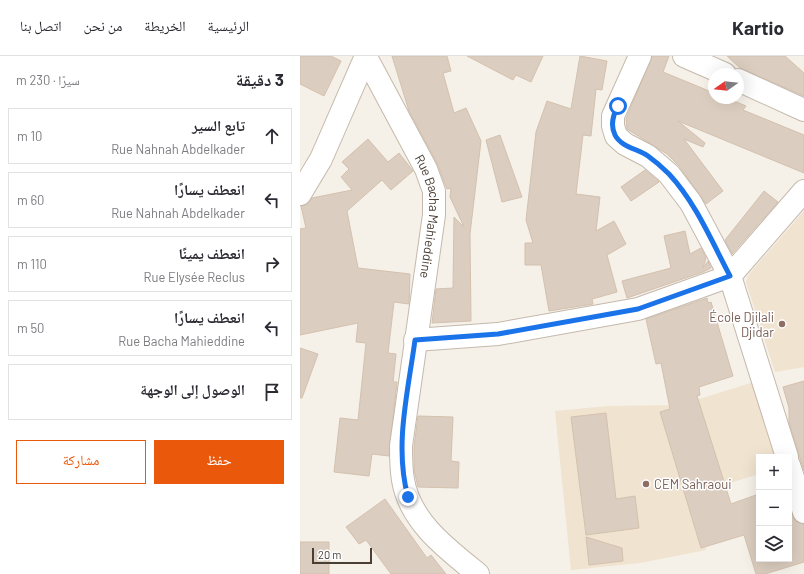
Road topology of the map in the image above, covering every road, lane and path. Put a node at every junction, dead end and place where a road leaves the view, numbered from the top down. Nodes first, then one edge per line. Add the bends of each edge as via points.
1 (640, 56) edge
2 (684, 56) edge
3 (366, 57) edge
4 (711, 68) edge
5 (744, 83) edge
6 (804, 110) edge
7 (804, 191) edge
8 (300, 194) edge
9 (730, 276) junction
10 (415, 340) junction
11 (785, 454) edge
12 (792, 474) edge
13 (804, 512) edge
14 (478, 574) edge

1 - 9 street via 613,116 612,126 616,136 625,144 648,156 669,174 691,203
2 - 4 street
3 - 8 street via 321,159
3 - 10 street, Rue Bacha Mahieddine via 426,169 434,191 434,215
5 - 6 street
7 - 9 street
9 - 10 street via 638,309 498,334
9 - 11 street
10 - 14 street, Rue Bacha Mahieddine via 401,446 404,486 415,513 440,543
12 - 13 street

